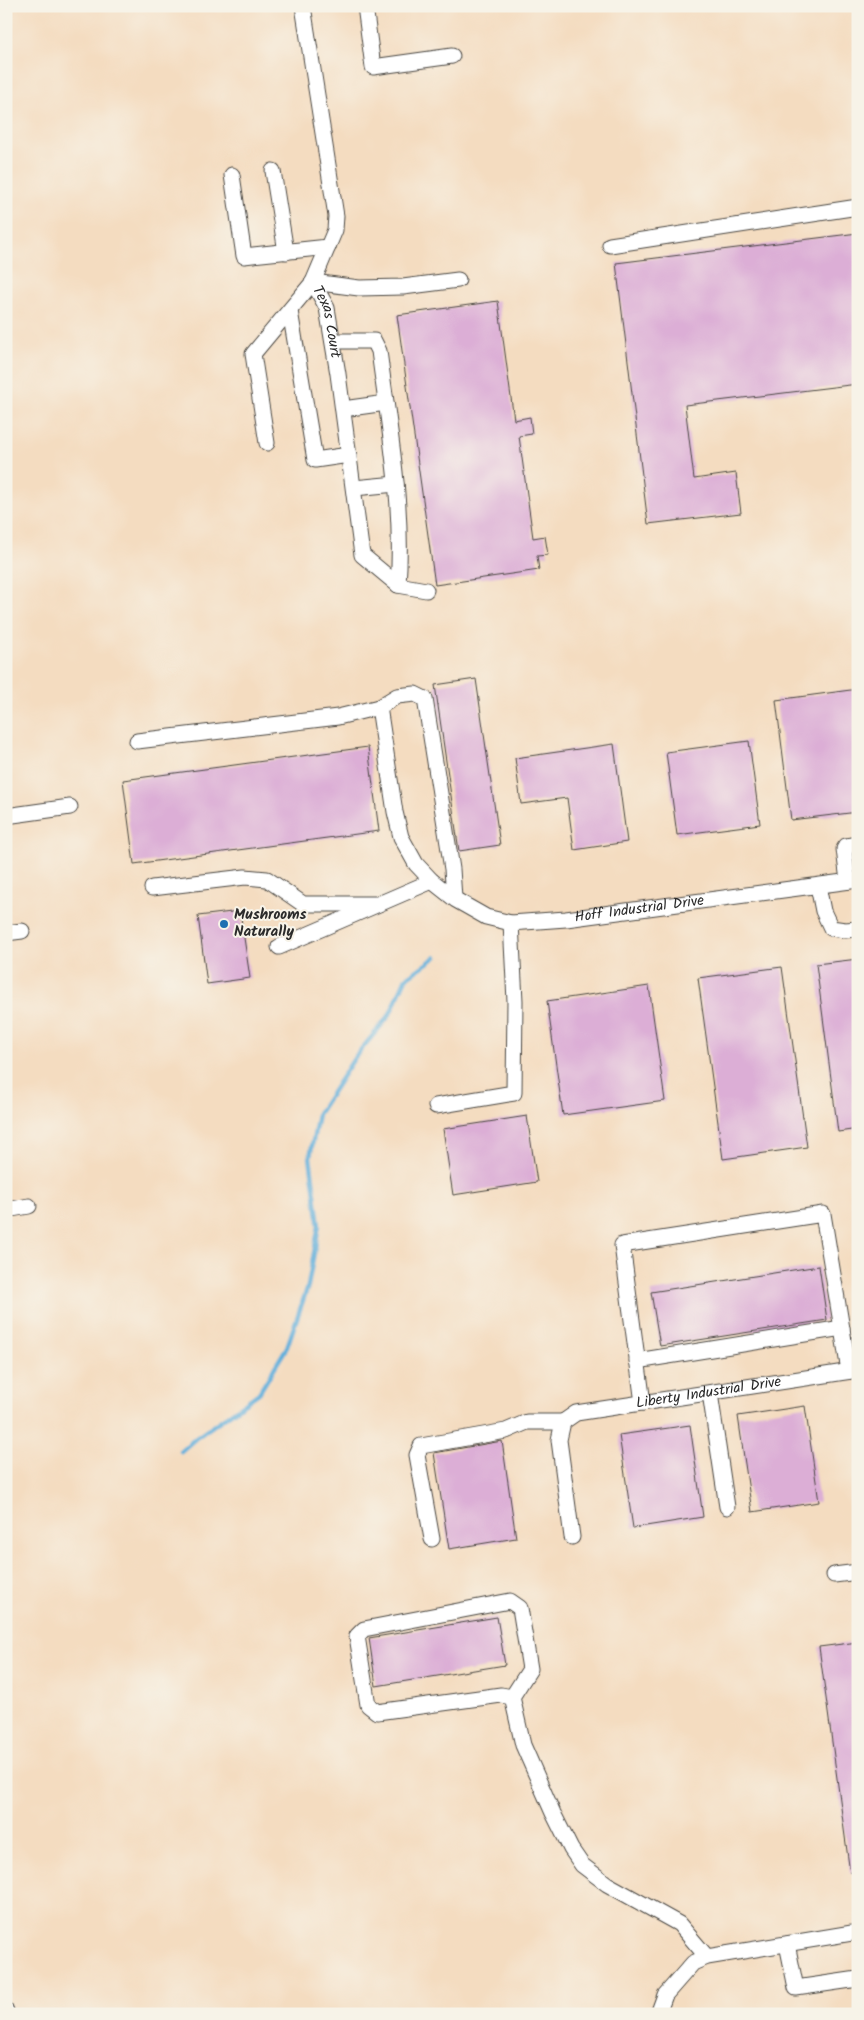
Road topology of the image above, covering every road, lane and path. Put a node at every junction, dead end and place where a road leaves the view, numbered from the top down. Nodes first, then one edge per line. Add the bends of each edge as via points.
1 (303, 6) edge
2 (365, 6) edge
3 (452, 56) dead end
4 (274, 171) dead end
5 (232, 174) dead end
6 (858, 207) edge
7 (610, 245) dead end
8 (328, 247) junction
9 (286, 252) junction
10 (458, 280) dead end
11 (313, 282) junction
12 (290, 311) junction
13 (332, 340) junction
14 (386, 403) junction
15 (343, 410) junction
16 (267, 443) dead end
17 (349, 455) junction
18 (396, 484) junction
19 (354, 488) junction
20 (398, 585) junction
21 (426, 590) dead end
22 (379, 707) junction
23 (137, 741) dead end
24 (70, 807) dead end
25 (6, 816) edge
26 (858, 844) edge
27 (432, 881) junction
28 (853, 881) edge
29 (818, 886) junction
30 (152, 888) dead end
31 (454, 898) junction
32 (378, 904) junction
33 (511, 923) junction
34 (858, 929) edge
35 (22, 931) dead end
36 (6, 933) edge
37 (279, 947) dead end
38 (436, 1106) dead end
39 (29, 1206) dead end
40 (6, 1210) edge
41 (842, 1328) junction
42 (637, 1362) junction
43 (853, 1371) edge
44 (710, 1393) junction
45 (643, 1403) junction
46 (563, 1422) junction
47 (727, 1507) dead end
48 (572, 1537) dead end
49 (432, 1539) dead end
50 (858, 1572) edge
51 (834, 1575) dead end
52 (512, 1697) junction
53 (858, 1932) edge
54 (787, 1944) junction
55 (700, 1960) junction
56 (858, 1979) edge
57 (658, 2014) edge

1 - 8 street, Texas Court via 336,216 335,230
2 - 3 street via 373,67
4 - 9 street
5 - 9 street via 244,256
6 - 7 street
8 - 9 street
8 - 11 street, Texas Court
10 - 11 street via 359,288
11 - 12 street
11 - 13 street, Texas Court via 327,308
12 - 16 street via 254,354
12 - 17 street via 315,460
13 - 14 street via 374,341 380,350
13 - 15 street, Texas Court
14 - 15 street
14 - 18 street
15 - 17 street, Texas Court
17 - 19 street, Texas Court
18 - 19 street
18 - 20 street via 401,549
19 - 20 street, Texas Court via 362,555
20 - 21 street
22 - 23 street via 338,717
22 - 27 street, Hoff Industrial Drive via 401,837 416,864
22 - 31 street via 397,696 415,694 425,699
24 - 25 street
26 - 28 street via 844,849
27 - 31 street, Hoff Industrial Drive
27 - 32 street
28 - 29 street, Hoff Industrial Drive
29 - 33 street, Hoff Industrial Drive via 566,919
29 - 34 street via 823,911 832,928
30 - 32 street via 260,878 267,879 303,904
31 - 33 street, Hoff Industrial Drive via 486,917
32 - 37 street
33 - 38 street via 515,1001 514,1092
35 - 36 street
39 - 40 street
41 - 42 street
41 - 42 street via 823,1214 622,1246
41 - 43 street
42 - 45 street
43 - 44 street, Liberty Industrial Drive
44 - 45 street, Liberty Industrial Drive
44 - 47 street
45 - 46 street, Liberty Industrial Drive via 576,1413
46 - 48 street via 559,1440
46 - 49 street via 527,1422 498,1433 421,1446 417,1455
50 - 51 street
52 - 52 street via 501,1695 377,1712 368,1705 357,1636 364,1629 510,1601 520,1608 530,1669
52 - 55 street via 523,1745 553,1813 582,1865 607,1884 679,1924
53 - 54 street
54 - 55 street
54 - 56 street via 796,1988
55 - 57 street via 665,1996

